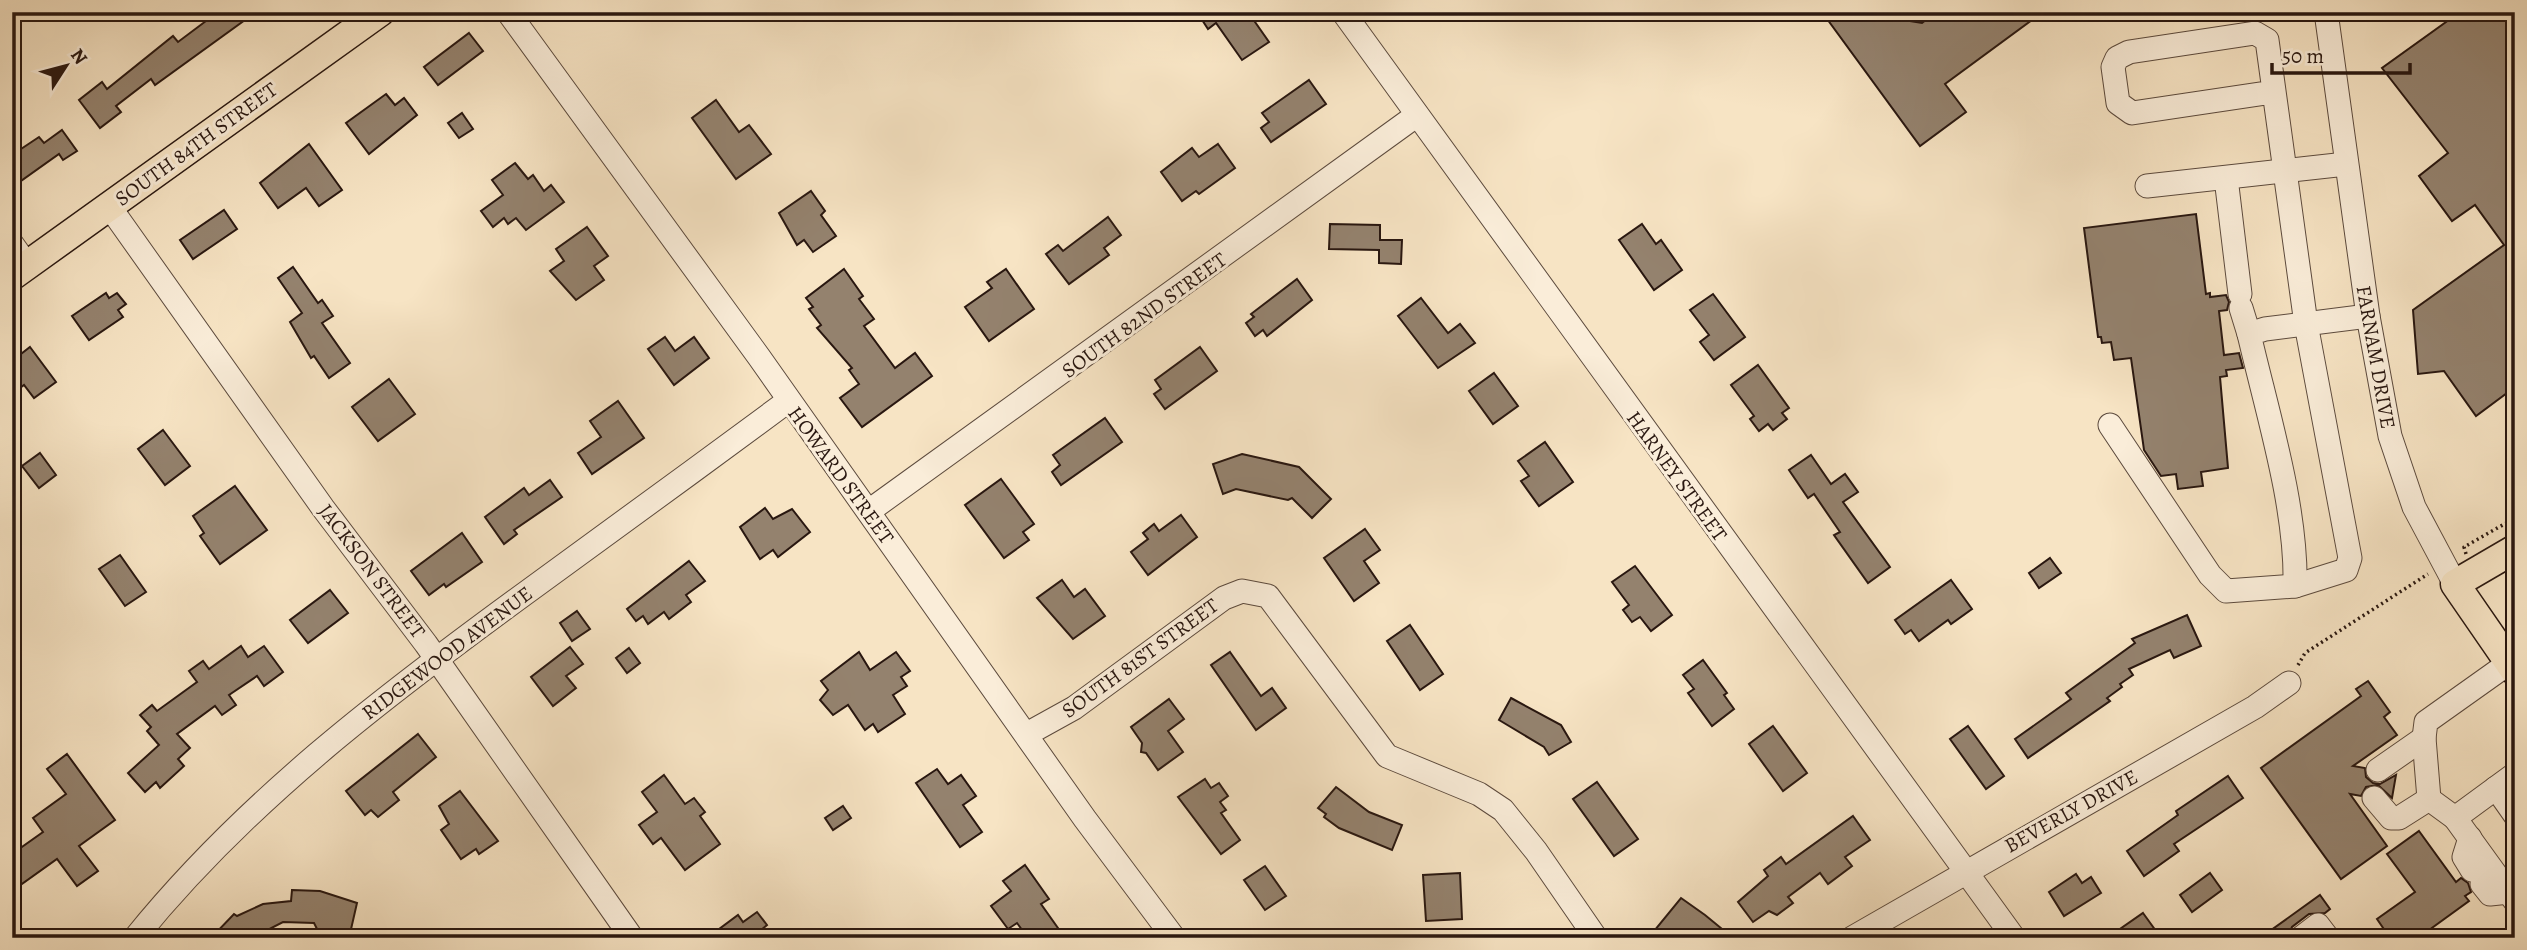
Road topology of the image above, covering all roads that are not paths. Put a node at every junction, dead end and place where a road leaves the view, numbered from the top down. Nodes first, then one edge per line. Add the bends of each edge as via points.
1 (380, 12) edge
2 (508, 12) edge
3 (1343, 12) edge
4 (2326, 12) edge
5 (2273, 92) junction
6 (1417, 115) junction
7 (2346, 164) junction
8 (2283, 171) junction
9 (2226, 178) junction
10 (2147, 186) dead end
11 (109, 206) junction
12 (17, 262) edge
13 (2368, 316) junction
14 (2306, 324) junction
15 (2249, 334) junction
16 (789, 401) junction
17 (2110, 425) dead end
18 (869, 511) junction
19 (2515, 549) edge
20 (2455, 584) junction
21 (2295, 586) junction
22 (435, 659) junction
23 (2512, 667) edge
24 (2289, 683) road end
25 (1027, 734) junction
26 (2424, 738) junction
27 (2378, 770) dead end
28 (2515, 774) edge
29 (2496, 788) junction
30 (2374, 798) dead end
31 (2429, 799) junction
32 (2515, 815) edge
33 (2455, 818) junction
34 (2470, 838) junction
35 (1964, 871) junction
36 (2512, 897) edge
37 (135, 938) edge
38 (632, 938) edge
39 (1174, 938) edge
40 (1596, 938) edge
41 (1852, 938) edge
42 (2014, 938) edge
43 (2301, 938) edge
44 (2328, 938) edge

1 - 11 main road, SOUTH 84TH STREET
2 - 16 street, HOWARD STREET
3 - 6 street, HARNEY STREET
4 - 7 street, FARNAM DRIVE
5 - 5 street via 2267,40 2255,33 2129,52 2117,58 2113,68 2118,103 2132,113
5 - 8 street
6 - 18 street, SOUTH 82ND STREET
6 - 35 street, HARNEY STREET
7 - 8 street
7 - 13 street, FARNAM DRIVE
8 - 9 street
8 - 14 street
9 - 10 street
9 - 15 street via 2240,301
11 - 12 main road, SOUTH 84TH STREET
11 - 22 street, JACKSON STREET
13 - 14 street
13 - 20 street, FARNAM DRIVE via 2402,477
14 - 15 street
14 - 21 street via 2350,558 2346,569
15 - 21 street via 2281,471
16 - 18 street, HOWARD STREET
16 - 22 street, RIDGEWOOD AVENUE
17 - 21 street via 2210,575 2226,591
18 - 25 street, HOWARD STREET
19 - 20 main road
20 - 23 main road, FARNAM DRIVE
22 - 37 street, RIDGEWOOD AVENUE via 294,773 218,844
22 - 38 street, JACKSON STREET
23 - 26 street via 2426,722
24 - 35 street, BEVERLY DRIVE via 2255,708
25 - 39 street, HOWARD STREET
25 - 40 street, SOUTH 81ST STREET via 1074,708 1224,598 1242,591 1256,592 1275,601 1387,756 1479,794 1503,810
26 - 27 street
26 - 31 street
28 - 29 street
29 - 32 street
29 - 33 street
30 - 31 street via 2391,818 2399,818
31 - 33 street
33 - 34 street
34 - 36 street
34 - 36 street via 2464,857 2477,877 2490,894
35 - 41 street, BEVERLY DRIVE
35 - 42 street, HARNEY STREET
43 - 44 street via 2318,925

